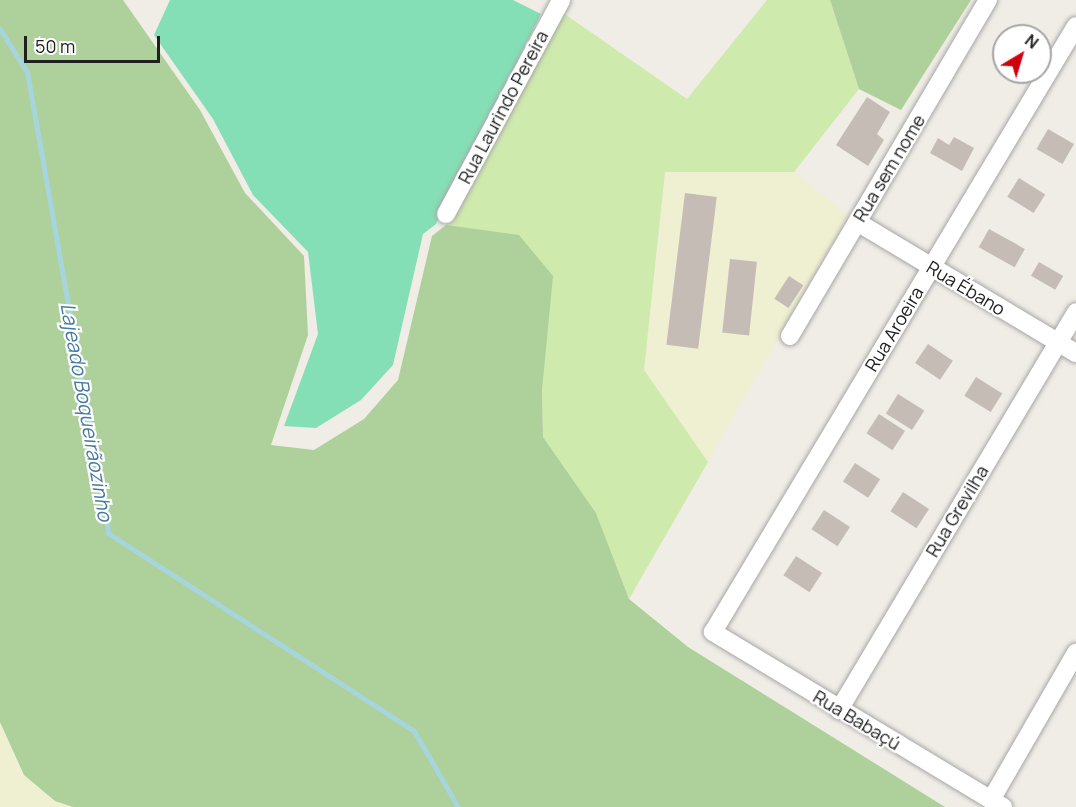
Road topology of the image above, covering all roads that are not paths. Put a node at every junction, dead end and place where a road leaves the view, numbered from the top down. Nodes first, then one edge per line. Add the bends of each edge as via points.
1 (988, 0) edge
2 (553, 3) edge
3 (1076, 26) edge
4 (446, 213) dead end
5 (857, 222) junction
6 (932, 267) junction
7 (1076, 312) edge
8 (790, 336) dead end
9 (1058, 342) junction
10 (1076, 353) edge
11 (713, 632) joint
12 (1076, 653) edge
13 (839, 710) junction
14 (997, 804) edge

1 - 5 street, Rua sem nome
2 - 4 street, Rua Laurindo Pereira
3 - 6 street, Rua Aroeira
5 - 6 street, Rua Ébano
5 - 8 street, Rua sem nome
6 - 9 street, Rua Ébano
6 - 11 street, Rua Aroeira
7 - 9 street, Rua Grevilha
9 - 10 street, Rua Ébano
9 - 13 street, Rua Grevilha
11 - 13 street, Rua Babaçú
12 - 14 street
13 - 14 street, Rua Babaçú

